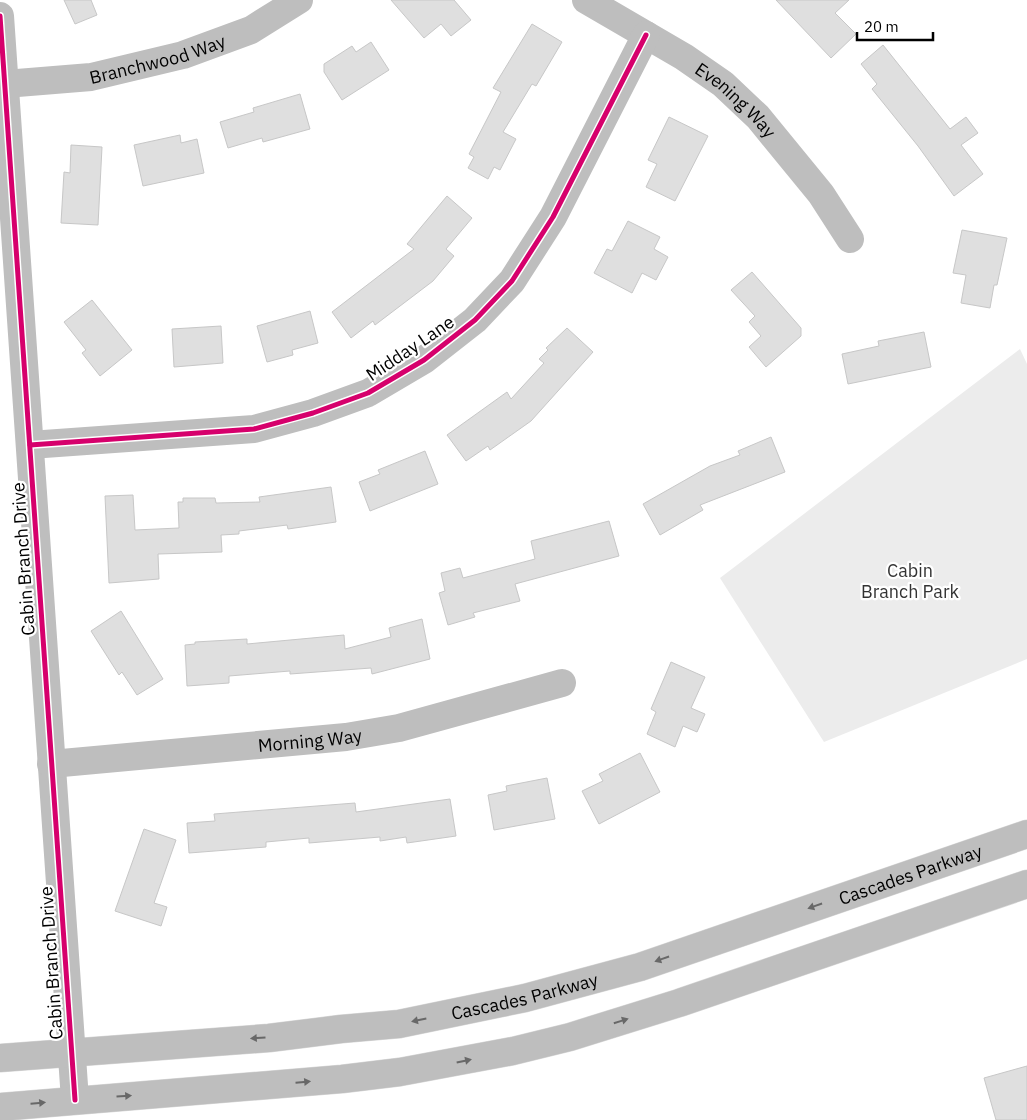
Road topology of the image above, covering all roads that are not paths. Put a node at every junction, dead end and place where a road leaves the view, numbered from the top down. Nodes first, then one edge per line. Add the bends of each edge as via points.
1 (299, 0) edge
2 (586, 0) edge
3 (0, 16) edge
4 (646, 35) junction
5 (4, 84) junction
6 (850, 239) dead end
7 (30, 445) junction
8 (562, 684) dead end
9 (51, 764) junction
10 (1027, 834) edge
11 (1027, 884) edge
12 (72, 1052) junction
13 (0, 1058) edge
14 (75, 1100) junction
15 (0, 1107) edge

1 - 5 street, Branchwood Way via 251,30 183,55 91,77
2 - 4 street, Evening Way
3 - 5 street, Cabin Branch Drive
4 - 6 street, Evening Way via 723,84 758,117 821,194
4 - 7 street, Midday Lane via 553,217 512,281 475,320 424,360 368,393 313,413 254,429
5 - 7 street, Cabin Branch Drive
7 - 9 street, Cabin Branch Drive
8 - 9 street, Morning Way via 399,728 346,737
9 - 12 street, Cabin Branch Drive
10 -> 12 street, Cascades Parkway via 640,967 525,998 399,1024 269,1038
14 -> 11 street via 342,1079 419,1069 513,1051 679,1003
12 - 13 street, Cascades Parkway
12 - 14 street, Cabin Branch Drive
15 -> 14 street

